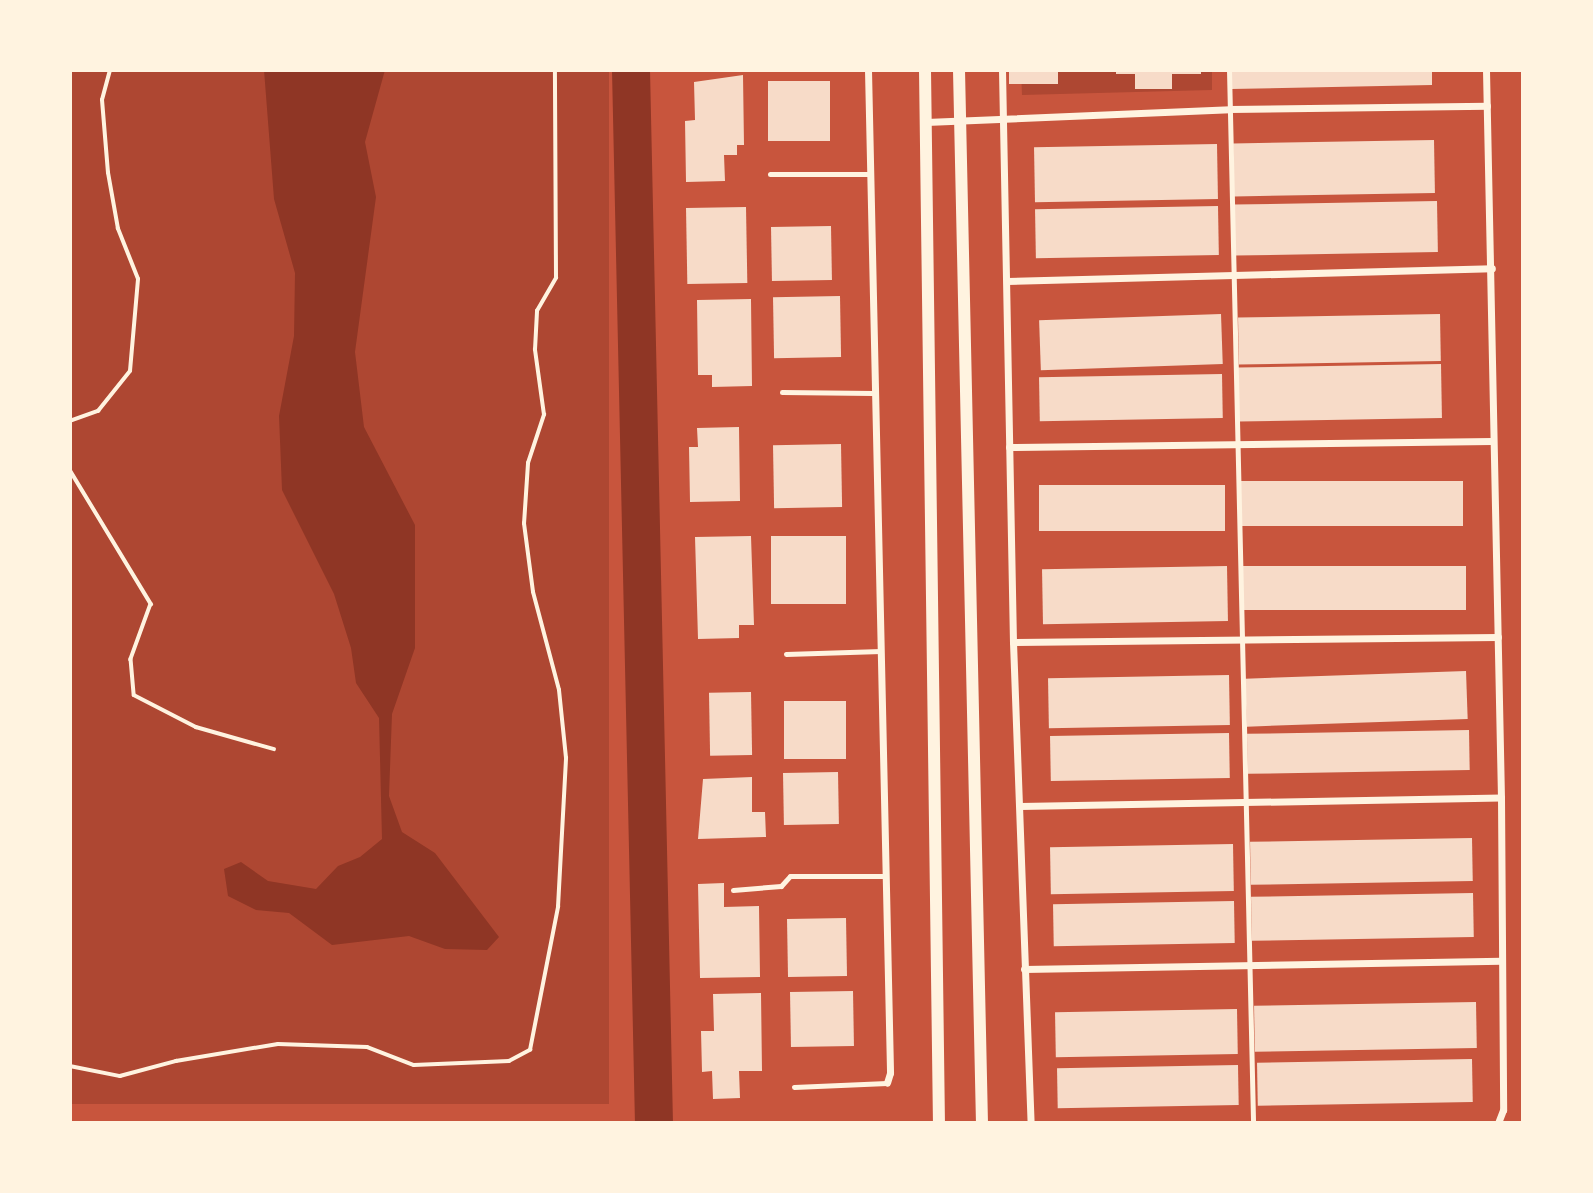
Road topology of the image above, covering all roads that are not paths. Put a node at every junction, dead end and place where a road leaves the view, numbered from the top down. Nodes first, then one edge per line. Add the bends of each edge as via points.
1 (868, 70) edge
2 (925, 70) edge
3 (959, 70) edge
4 (1002, 70) edge
5 (1229, 70) edge
6 (1486, 70) edge
7 (1487, 106) junction
8 (1230, 108) junction
9 (1003, 118) junction
10 (960, 120) junction
11 (926, 121) junction
12 (770, 174) dead end
13 (869, 174) junction
14 (1492, 268) junction
15 (1234, 275) junction
16 (1007, 281) junction
17 (782, 392) dead end
18 (873, 393) junction
19 (1492, 440) junction
20 (1236, 442) junction
21 (1009, 447) junction
22 (1498, 637) junction
23 (1243, 640) junction
24 (1013, 642) junction
25 (882, 651) junction
26 (786, 654) dead end
27 (1501, 798) junction
28 (1243, 801) junction
29 (1020, 806) junction
30 (884, 876) junction
31 (733, 890) dead end
32 (1501, 961) junction
33 (1250, 964) junction
34 (1024, 970) junction
35 (887, 1083) joint
36 (794, 1087) dead end
37 (982, 1109) junction
38 (939, 1123) edge
39 (982, 1123) edge
40 (990, 1123) edge
41 (1031, 1123) edge
42 (1253, 1123) edge
43 (1498, 1123) edge

1 - 13 street
2 - 11 street
3 - 10 street
4 - 9 street
5 - 8 lane
6 - 7 street
7 - 8 street
7 - 14 street
8 - 9 street
8 - 15 lane
9 - 10 street
9 - 16 street
10 - 11 street
10 - 37 street
11 - 38 street
12 - 13 lane
13 - 18 street
14 - 15 street
14 - 19 street
15 - 16 street
15 - 20 lane
16 - 21 street
17 - 18 lane
18 - 25 street
19 - 20 street
19 - 22 street
20 - 21 street
20 - 23 lane
21 - 24 street
22 - 23 street
22 - 27 street
23 - 24 street
23 - 28 lane
24 - 29 street
25 - 26 lane
25 - 30 street
27 - 28 street
27 - 32 street
28 - 29 street
28 - 33 lane
29 - 34 street
30 - 31 lane via 790,876 781,886
30 - 35 street
32 - 33 street
32 - 43 street via 1503,1110
33 - 34 street
33 - 42 lane
34 - 41 street
35 - 36 lane
37 - 39 street
37 - 40 street

